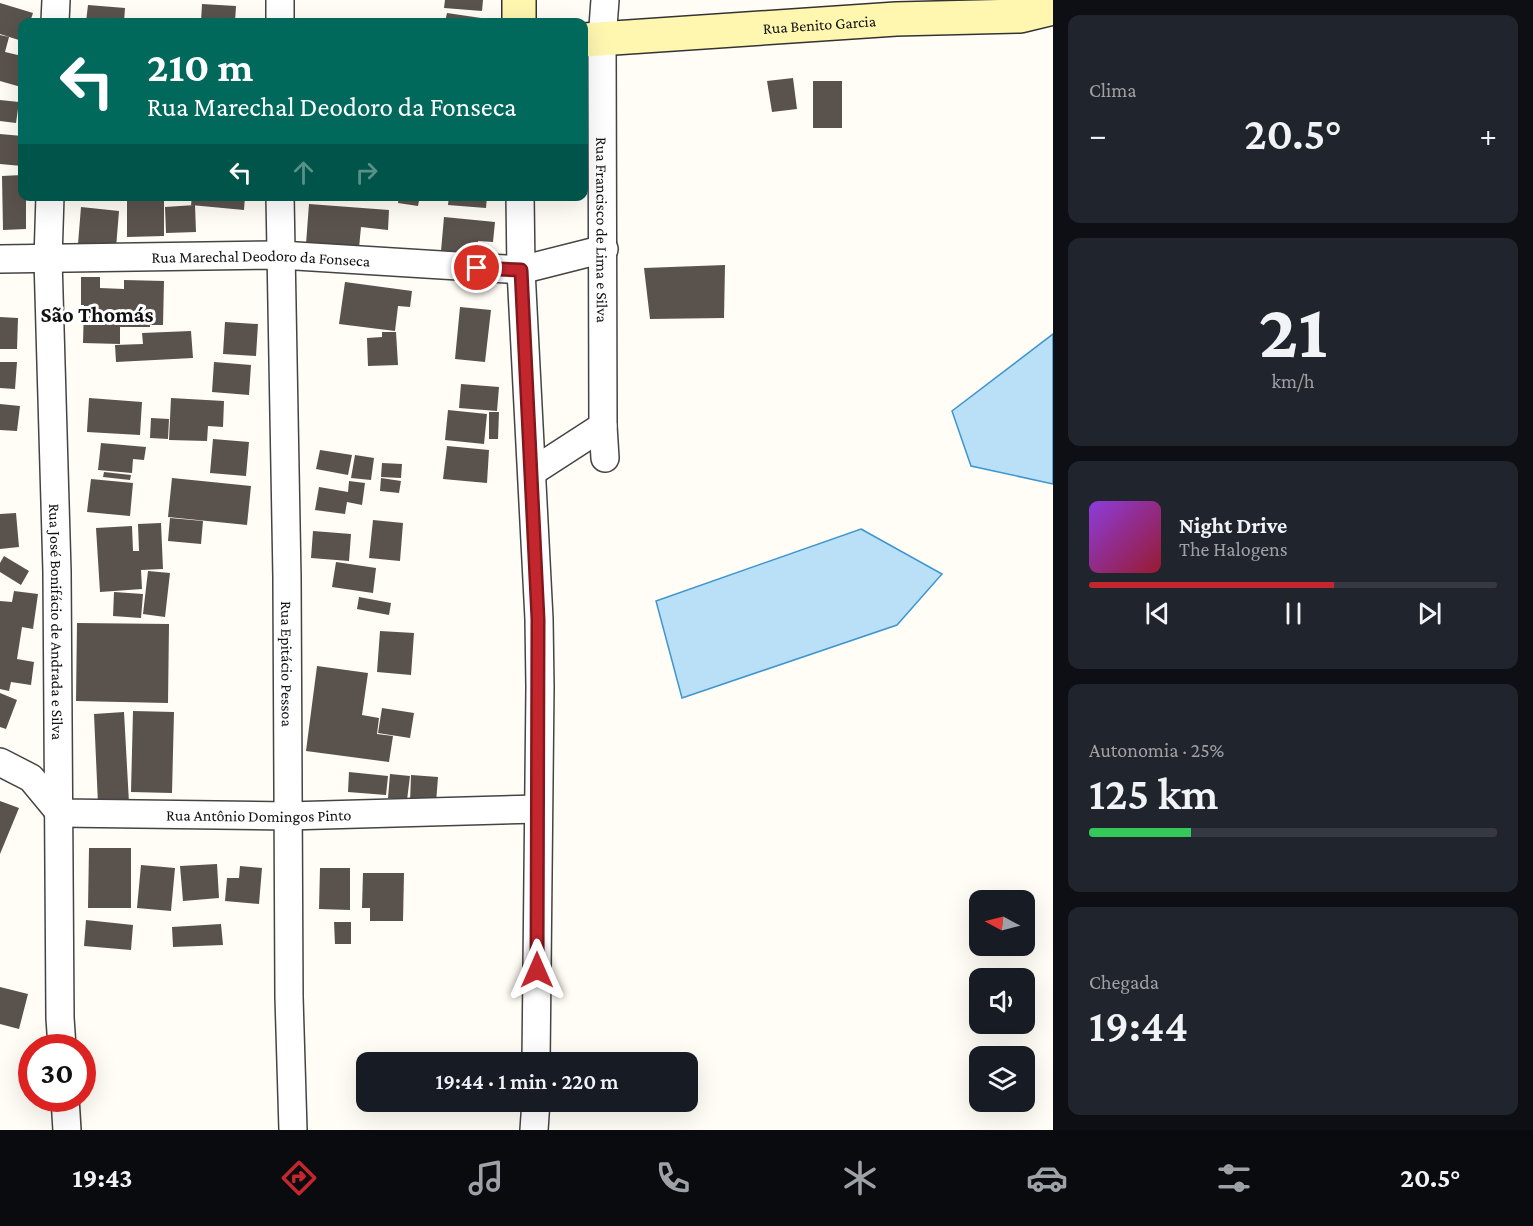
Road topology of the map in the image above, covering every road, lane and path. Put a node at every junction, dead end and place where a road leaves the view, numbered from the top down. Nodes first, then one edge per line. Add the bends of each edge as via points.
1 (56, 0) edge
2 (280, 0) edge
3 (519, 0) edge
4 (604, 0) edge
5 (1053, 8) edge
6 (55, 18) edge
7 (280, 18) edge
8 (519, 18) edge
9 (593, 40) edge
10 (50, 201) edge
11 (280, 201) edge
12 (520, 201) edge
13 (604, 249) junction
14 (280, 255) junction
15 (0, 259) edge
16 (48, 259) junction
17 (521, 270) junction
18 (603, 426) junction
19 (605, 458) dead end
20 (532, 472) junction
21 (0, 762) edge
22 (538, 809) junction
23 (60, 813) junction
24 (288, 816) junction
25 (61, 1034) edge
26 (536, 1052) edge
27 (66, 1112) edge
28 (535, 1112) edge
29 (67, 1130) edge
30 (293, 1130) edge
31 (534, 1130) edge

1 - 6 street
2 - 7 street
3 - 8 street
4 - 9 street, Rua Francisco de Lima e Silva
5 - 9 street, Rua Benito Garcia via 1020,16 896,19
9 - 13 street, Rua Francisco de Lima e Silva
10 - 16 street, Rua José Bonifácio de Andrada e Silva
11 - 14 street, Rua Epitácio Pessoa
12 - 17 street
13 - 17 street, Rua Marechal Deodoro da Fonseca
13 - 18 street, Rua Francisco de Lima e Silva
14 - 16 street, Rua Marechal Deodoro da Fonseca
14 - 17 street, Rua Marechal Deodoro da Fonseca
14 - 24 street, Rua Epitácio Pessoa via 288,578
15 - 16 street, Rua Marechal Deodoro da Fonseca
16 - 23 street, Rua José Bonifácio de Andrada e Silva
17 - 20 street
18 - 19 street, Rua Francisco de Lima e Silva
18 - 20 street
20 - 22 street via 539,630
21 - 23 street via 31,778
22 - 24 street, Rua Antônio Domingos Pinto
22 - 26 street
23 - 24 street, Rua Antônio Domingos Pinto
23 - 25 street, Rua José Bonifácio de Andrada e Silva
24 - 30 street, Rua Epitácio Pessoa
27 - 29 street
28 - 31 street

